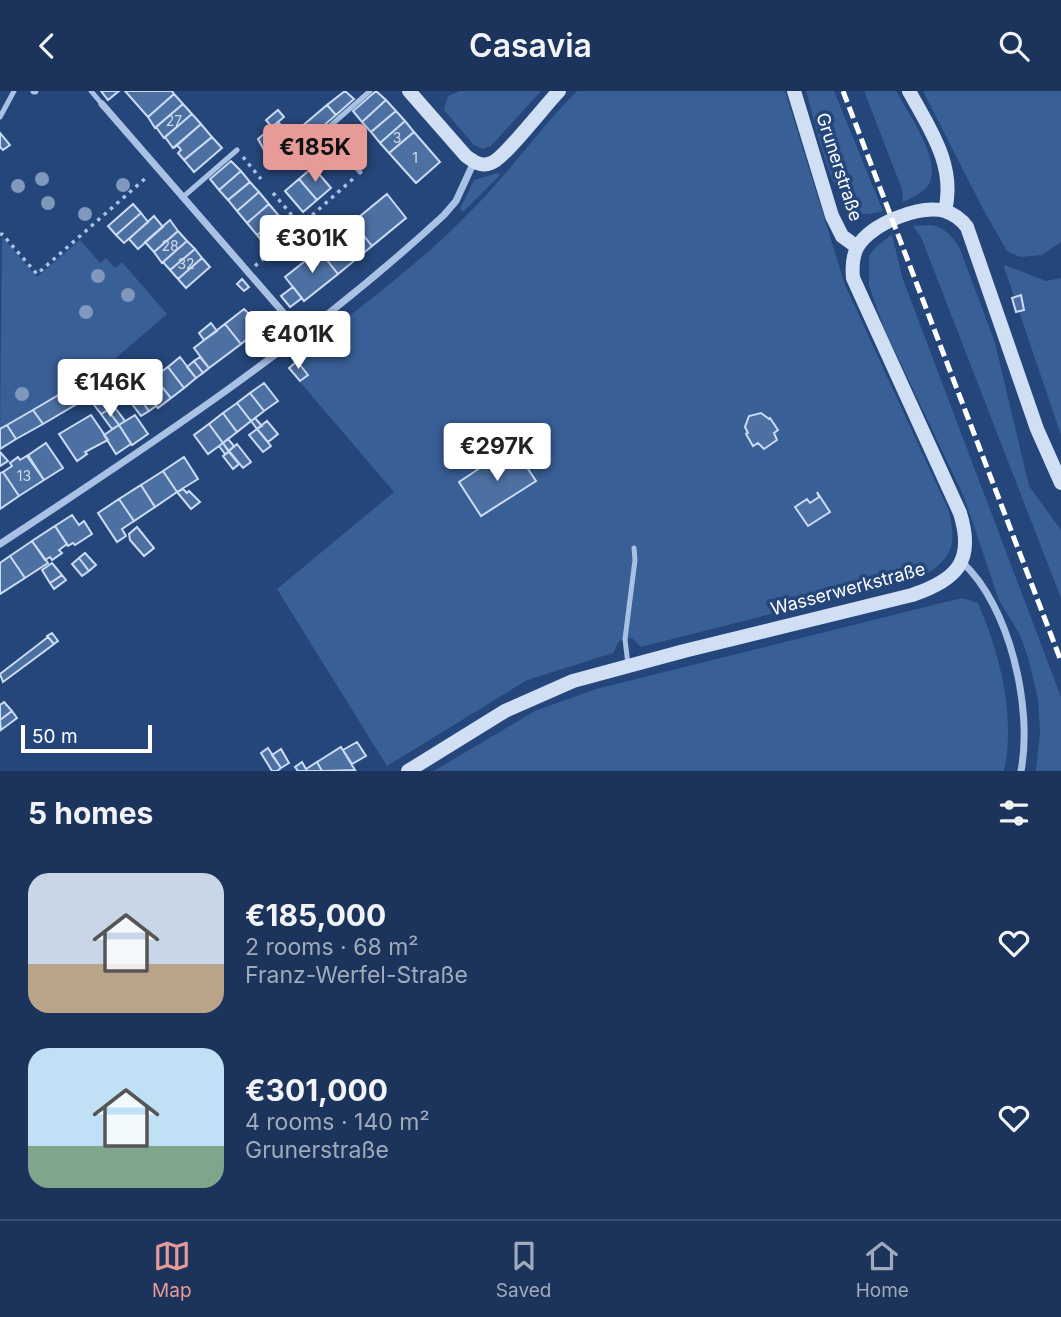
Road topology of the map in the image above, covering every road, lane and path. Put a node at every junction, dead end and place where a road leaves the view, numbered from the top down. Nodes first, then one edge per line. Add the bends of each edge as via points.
1 (15, 91) edge
2 (90, 91) edge
3 (370, 91) edge
4 (409, 91) edge
5 (559, 91) edge
6 (794, 91) edge
7 (909, 91) edge
8 (102, 104) joint
9 (0, 117) edge
10 (237, 150) joint
11 (474, 162) junction
12 (158, 168) junction
13 (360, 172) joint
14 (261, 179) dead end
15 (273, 193) dead end
16 (183, 197) junction
17 (945, 211) junction
18 (301, 226) junction
19 (1, 234) edge
20 (857, 247) junction
21 (248, 271) junction
22 (301, 333) junction
23 (1061, 483) edge
24 (0, 544) edge
25 (634, 548) dead end
26 (962, 562) junction
27 (628, 665) junction
28 (408, 771) edge
29 (1021, 771) edge

1 - 9 lane
2 - 8 lane
3 - 13 lane via 330,126 328,133
4 - 11 main road
5 - 11 main road via 501,157 487,165
6 - 20 main road, Grunerstraße via 832,216 842,236
7 - 17 main road via 944,158 949,188
8 - 12 street
10 - 14 path
10 - 16 lane
11 - 22 street via 456,201 444,215
12 - 16 street
12 - 19 path via 37,274
13 - 18 path
15 - 18 path
16 - 21 street
17 - 20 main road via 919,211 885,224
17 - 23 main road via 961,220 971,235 1037,429
18 - 21 path
20 - 26 main road via 855,285 960,513 966,541
21 - 22 street
22 - 24 street via 176,428
25 - 27 lane via 625,639
26 - 27 main road, Wasserwerkstraße via 943,583 912,595
26 - 29 street via 989,594 1014,666 1024,712
27 - 28 main road, Wasserwerkstraße via 527,700

